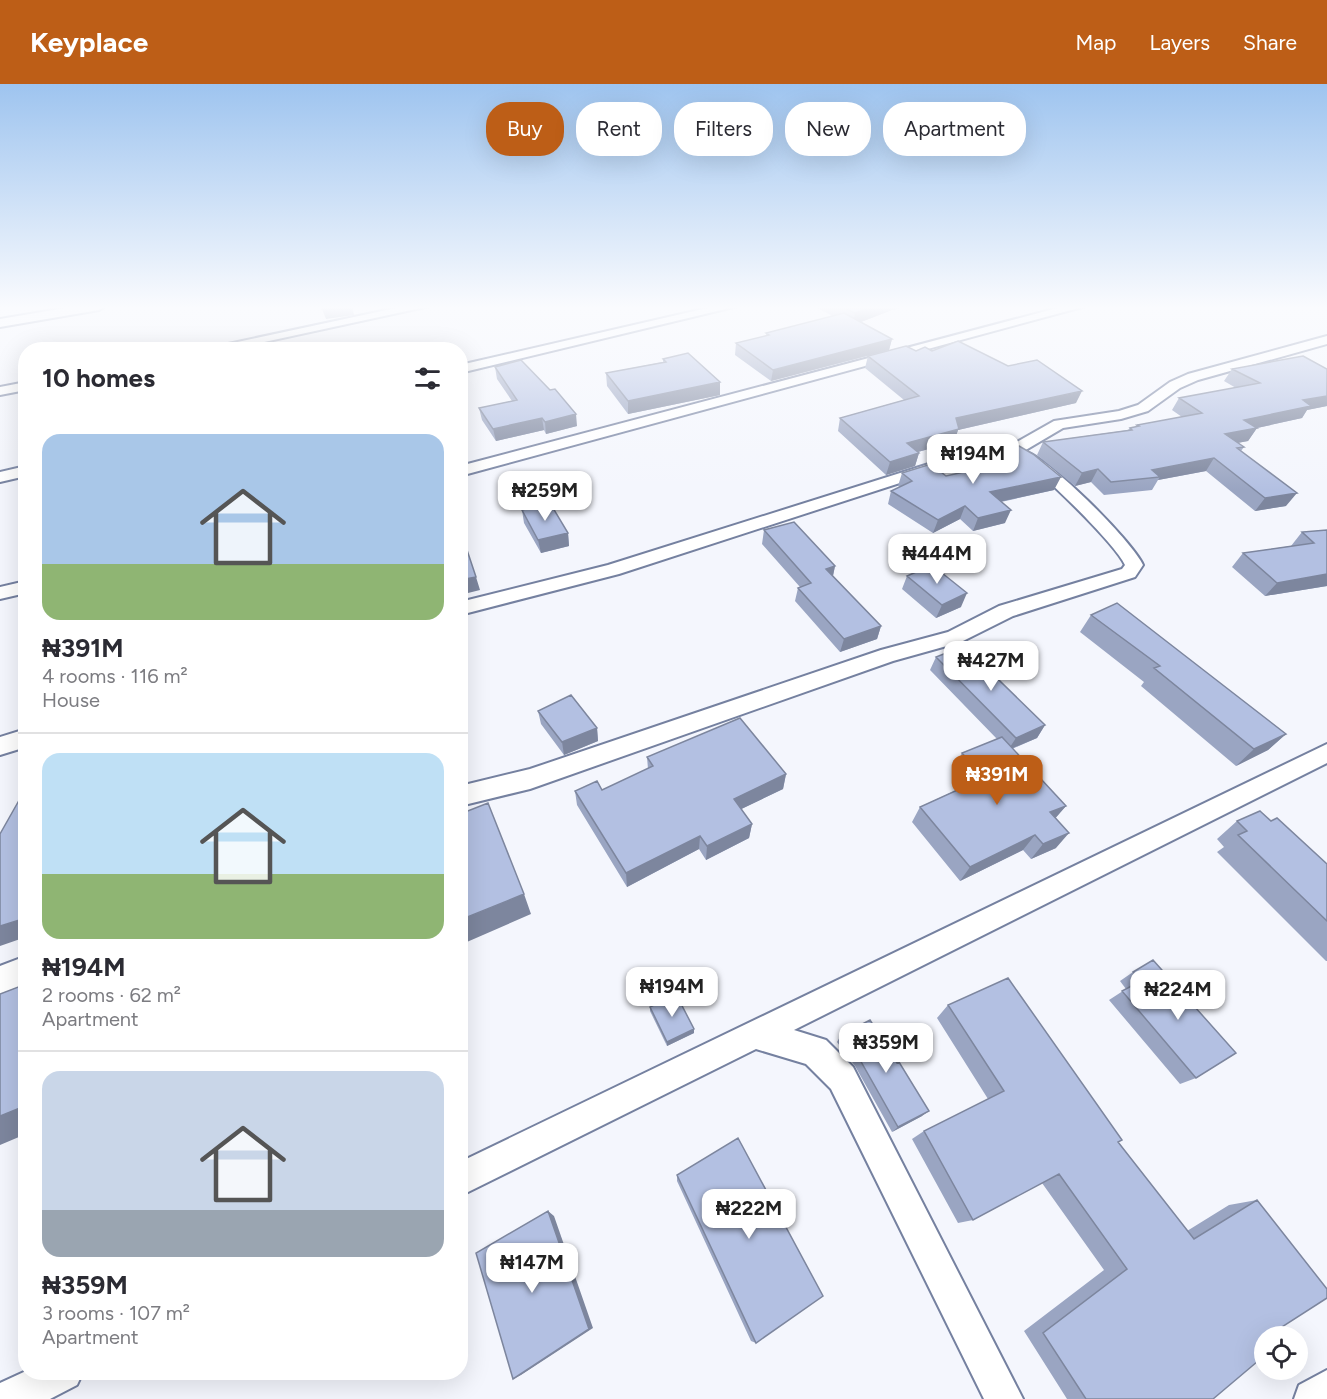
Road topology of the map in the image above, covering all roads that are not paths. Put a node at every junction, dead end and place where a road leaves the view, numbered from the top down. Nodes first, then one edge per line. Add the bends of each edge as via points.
1 (849, 367) edge
2 (1228, 367) edge
3 (18, 388) edge
4 (0, 391) edge
5 (1013, 451) junction
6 (468, 469) edge
7 (18, 473) edge
8 (0, 477) edge
9 (18, 588) edge
10 (0, 594) edge
11 (468, 607) edge
12 (18, 740) edge
13 (0, 746) edge
14 (1327, 753) edge
15 (468, 794) edge
16 (18, 973) edge
17 (0, 980) edge
18 (758, 1035) junction
19 (468, 1176) edge
20 (48, 1380) edge
21 (1327, 1389) edge
22 (9, 1399) edge
23 (1004, 1399) edge
24 (1313, 1399) edge

1 - 6 street
2 - 5 street via 1175,385 1143,408 1059,424
3 - 4 street
5 - 11 street via 975,454 613,570
5 - 15 street via 1026,456 1116,539 1133,557 1129,573 1006,611 954,637 888,655 541,776
7 - 8 street
9 - 10 street
12 - 13 street
14 - 18 street
16 - 17 street
18 - 19 street
18 - 23 street via 815,1051 842,1078
20 - 22 street
21 - 24 street

